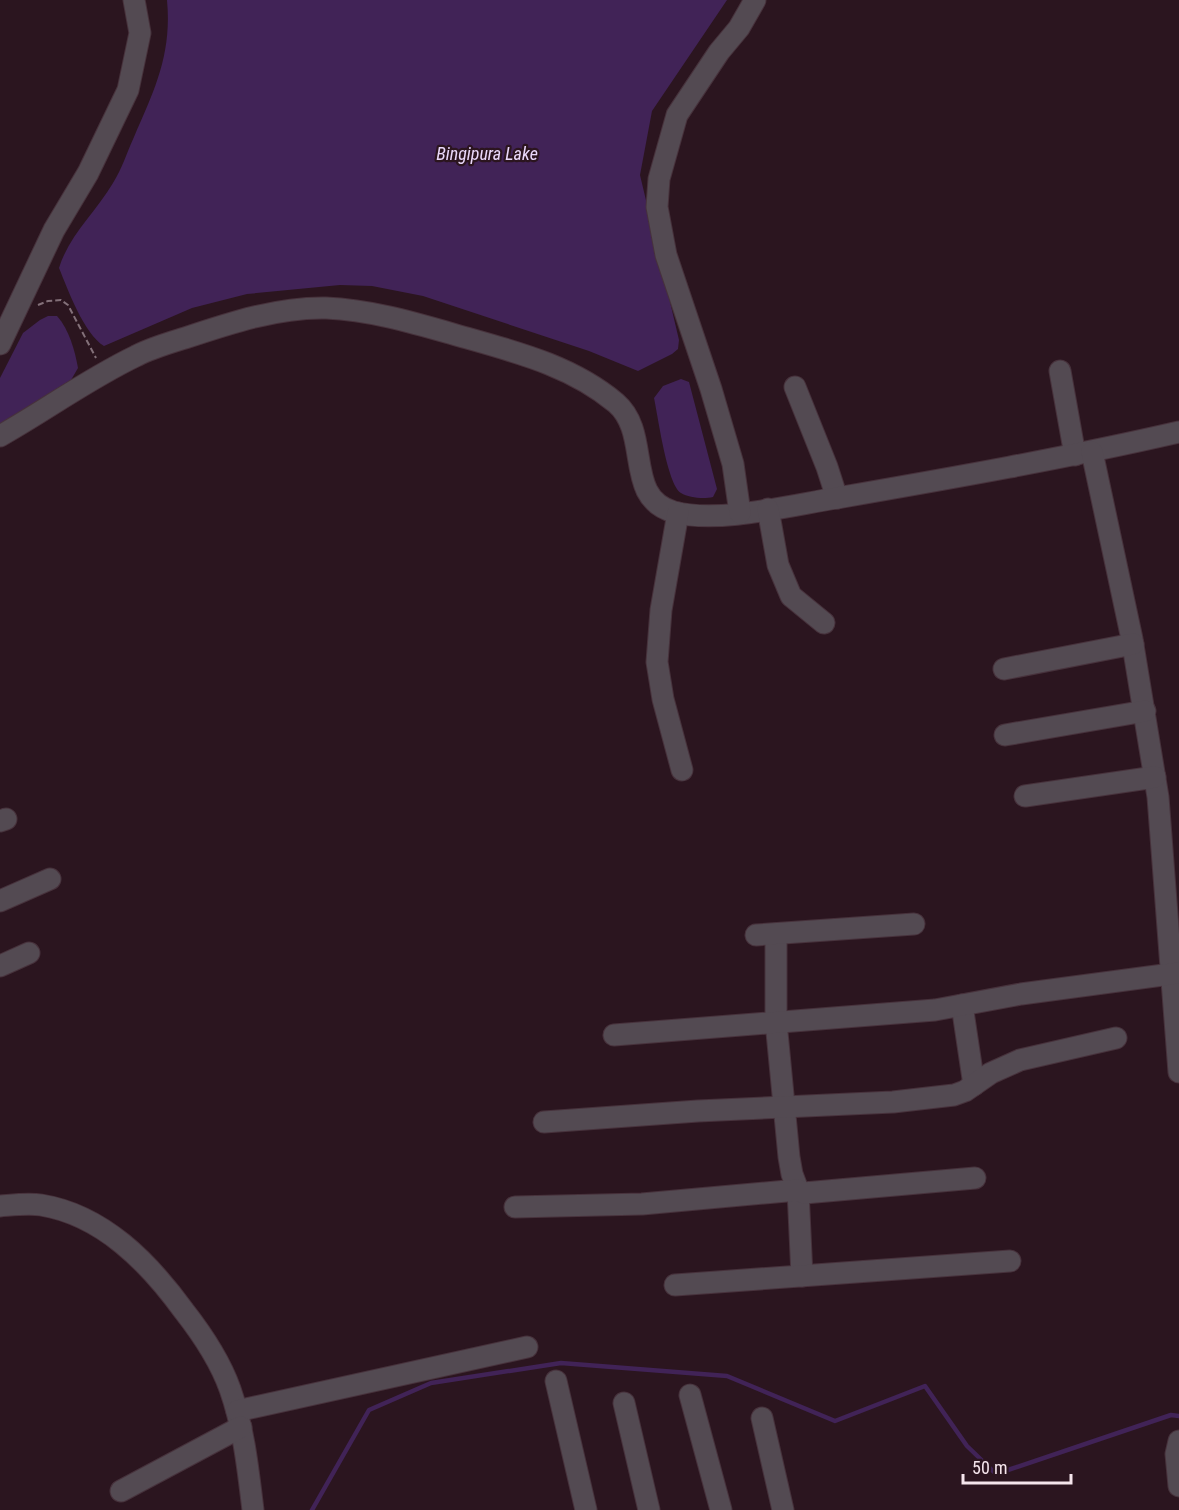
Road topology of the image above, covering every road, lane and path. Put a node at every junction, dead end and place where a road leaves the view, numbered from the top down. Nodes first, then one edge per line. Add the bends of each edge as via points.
1 (134, 0) edge
2 (755, 0) edge
3 (15, 313) junction
4 (0, 344) edge
5 (1060, 371) dead end
6 (104, 372) junction
7 (795, 387) dead end
8 (1179, 432) edge
9 (0, 436) edge
10 (1083, 454) junction
11 (837, 498) junction
12 (768, 509) junction
13 (678, 513) junction
14 (740, 513) junction
15 (824, 623) dead end
16 (1133, 644) junction
17 (1004, 669) dead end
18 (1145, 711) junction
19 (1005, 735) dead end
20 (682, 770) dead end
21 (1155, 777) junction
22 (1025, 796) dead end
23 (50, 879) dead end
24 (0, 901) edge
25 (914, 924) dead end
26 (29, 952) dead end
27 (0, 966) edge
28 (1175, 974) edge
29 (962, 1005) junction
30 (776, 1022) junction
31 (614, 1035) dead end
32 (1116, 1038) dead end
33 (1178, 1048) edge
34 (1179, 1072) edge
35 (974, 1085) junction
36 (784, 1107) junction
37 (544, 1122) dead end
38 (975, 1178) dead end
39 (798, 1190) junction
40 (0, 1206) edge
41 (514, 1207) dead end
42 (1010, 1261) dead end
43 (802, 1276) junction
44 (675, 1285) dead end
45 (527, 1347) dead end
46 (556, 1381) dead end
47 (690, 1395) dead end
48 (624, 1403) dead end
49 (762, 1418) dead end
50 (239, 1419) junction
51 (1179, 1442) edge
52 (1179, 1486) edge
53 (121, 1491) dead end
54 (253, 1510) edge
55 (586, 1510) edge
56 (649, 1510) edge
57 (721, 1510) edge
58 (783, 1510) edge

1 - 3 street via 140,33 128,90
2 - 14 street via 677,116 659,179 657,207 666,255 733,464
3 - 4 street
3 - 6 path via 62,300
5 - 10 street
6 - 9 street
6 - 13 street via 139,354 255,317 326,308 393,317 529,355 599,390 618,405 631,423 649,498
7 - 11 street
8 - 10 street
10 - 11 street
10 - 16 street
11 - 12 street
12 - 14 street
12 - 15 street via 778,565 790,596
13 - 14 street
13 - 20 street via 661,610 657,662
16 - 17 street
16 - 18 street
18 - 19 street
18 - 21 street
21 - 22 street
21 - 28 street
23 - 24 street
25 - 30 street via 766,934
26 - 27 street
28 - 29 street
28 - 33 street
29 - 30 street
29 - 35 street
30 - 31 street
30 - 36 street
32 - 35 street via 1020,1060
33 - 34 street
35 - 36 street via 954,1095
36 - 37 street
36 - 39 street via 789,1157
38 - 39 street via 804,1193
39 - 41 street via 642,1204
39 - 43 street
40 - 50 street via 40,1205 58,1209 89,1222 134,1253 158,1275 196,1326 229,1386
42 - 43 street
43 - 44 street
45 - 50 street
46 - 55 street
47 - 57 street
48 - 56 street
49 - 58 street
50 - 53 street
50 - 54 street
51 - 52 street

